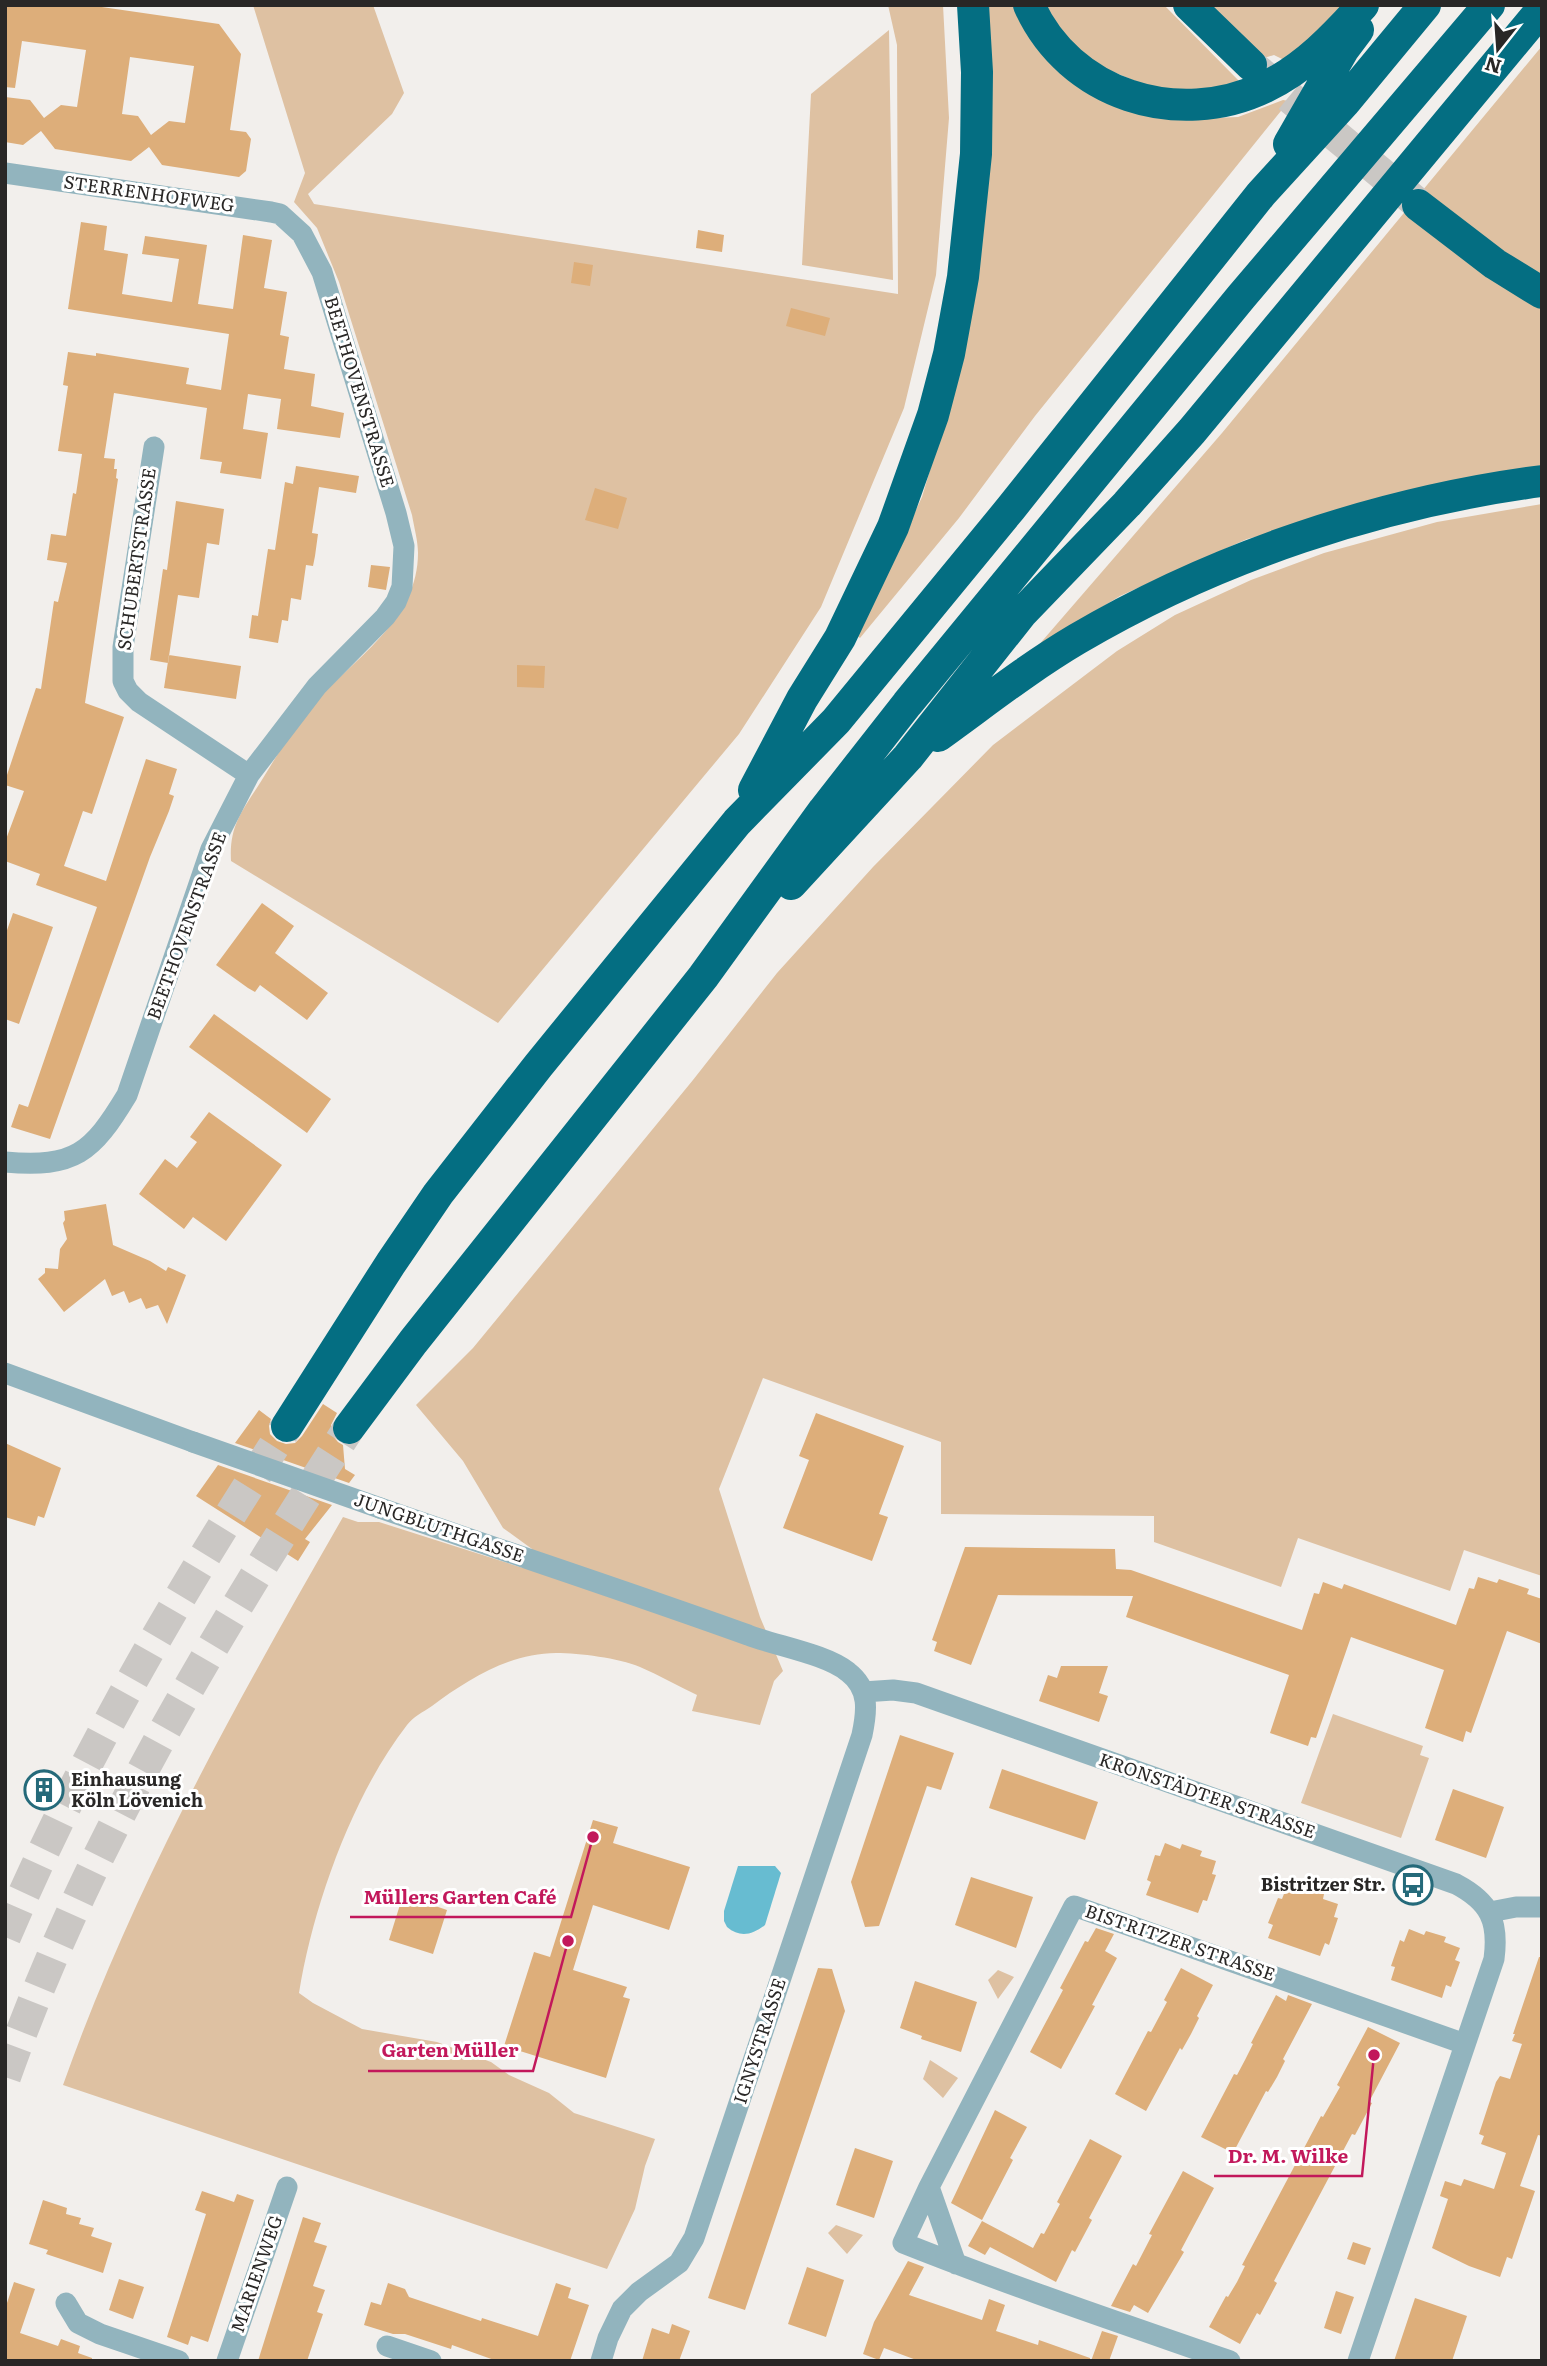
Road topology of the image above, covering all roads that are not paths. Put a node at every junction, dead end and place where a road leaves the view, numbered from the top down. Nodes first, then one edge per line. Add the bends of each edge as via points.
1 (973, 5) edge
2 (1029, 5) edge
3 (1189, 5) edge
4 (1363, 5) edge
5 (1376, 5) edge
6 (1425, 5) edge
7 (1489, 5) edge
8 (1538, 14) edge
9 (1251, 65) tunnel mouth
10 (5, 173) edge
11 (1261, 194) junction
12 (1418, 205) tunnel mouth
13 (290, 223) joint
14 (1542, 293) edge
15 (154, 446) dead end
16 (1542, 481) edge
17 (908, 757) junction
18 (249, 775) junction
19 (737, 822) junction
20 (704, 977) junction
21 (5, 1162) edge
22 (5, 1373) edge
23 (287, 1426) tunnel mouth
24 (349, 1428) tunnel mouth
25 (863, 1692) junction
26 (1542, 1907) edge
27 (1490, 1912) junction
28 (1465, 2044) junction
29 (287, 2187) dead end
30 (929, 2187) junction
31 (956, 2264) junction
32 (66, 2303) dead end
33 (387, 2346) dead end
34 (179, 2361) edge
35 (227, 2361) edge
36 (432, 2361) edge
37 (601, 2361) edge
38 (1230, 2361) edge
39 (1357, 2361) edge

1 - 19 highway via 976,154 963,277 933,415 893,527 864,589
2 - 4 highway via 1055,48 1086,75 1123,95 1186,105 1223,102 1267,87 1316,52
3 - 9 highway
5 - 11 highway via 1343,50
6 - 11 highway
7 - 20 highway via 1232,308 907,704
8 - 17 highway via 1192,431 1021,614
10 - 13 street, STERRENHOFWEG via 271,212
11 - 19 highway via 836,721
12 - 14 highway via 1495,264
13 - 18 street, BEETHOVENSTRASSE via 302,234 322,272 396,513 404,570 402,587 390,610 317,686
15 - 18 street, SCHUBERTSTRASSE via 123,647 123,681 139,702
16 - 17 highway via 1385,513 1312,534 1192,580 1077,639
17 - 20 highway
18 - 21 street, BEETHOVENSTRASSE via 211,849 127,1095 107,1128 81,1153 67,1159
19 - 23 highway via 438,1194
20 - 24 highway
22 - 25 street, JUNGBLUTHGASSE, bridge via 380,1508 824,1659 847,1671
25 - 27 street, KRONSTÄDTER STRASSE via 916,1693 1456,1884
25 - 37 street, IGNYSTRASSE via 867,1705 862,1735 694,2238 679,2263 622,2309
26 - 27 street
27 - 28 street via 1496,1932 1494,1959
28 - 30 street, BISTRITZER STRASSE via 1074,1906
28 - 39 street
29 - 35 street, MARIENWEG
30 - 31 street
30 - 31 street, BISTRITZER STRASSE via 903,2243
31 - 38 street, BISTRITZER STRASSE
32 - 34 street via 78,2323
33 - 36 street

